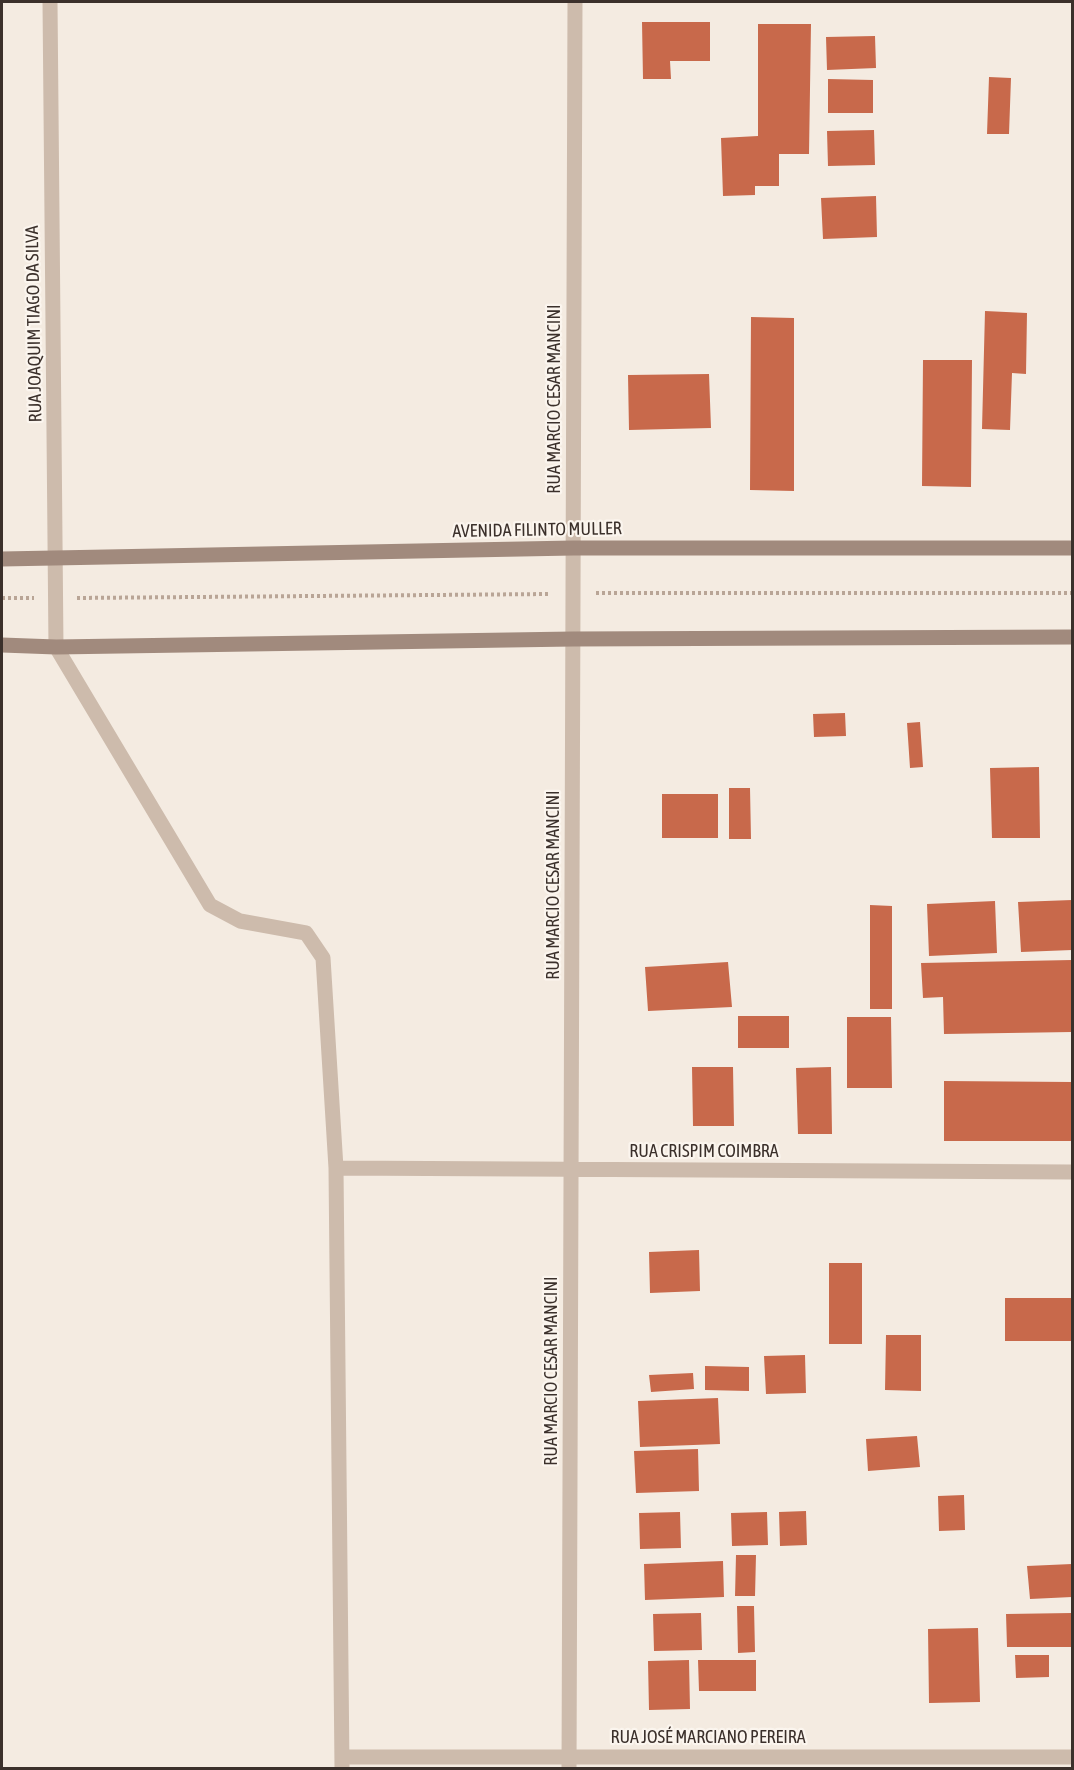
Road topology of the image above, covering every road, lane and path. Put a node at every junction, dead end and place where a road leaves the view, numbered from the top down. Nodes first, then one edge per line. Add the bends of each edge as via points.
1 (50, 2) edge
2 (575, 2) edge
3 (573, 548) junction
4 (1072, 548) edge
5 (56, 558) junction
6 (2, 559) edge
7 (1072, 593) edge
8 (573, 594) junction
9 (2, 598) edge
10 (56, 598) junction
11 (1072, 637) edge
12 (573, 639) junction
13 (2, 645) edge
14 (56, 647) junction
15 (336, 1168) junction
16 (571, 1170) junction
17 (1072, 1172) edge
18 (1072, 1757) edge
19 (343, 1763) edge
20 (569, 1763) edge

1 - 5 street, RUA JOAQUIM TIAGO DA SILVA
2 - 3 street, RUA MARCIO CESAR MANCINI
3 - 4 main road, AVENIDA FILINTO MULLER
3 - 5 main road, AVENIDA FILINTO MULLER
3 - 8 street, RUA MARCIO CESAR MANCINI
5 - 6 main road, AVENIDA FILINTO MULLER
5 - 10 street, RUA JOAQUIM TIAGO DA SILVA
7 - 8 path
8 - 10 path
8 - 12 street, RUA MARCIO CESAR MANCINI
9 - 10 path
10 - 14 street, RUA JOAQUIM TIAGO DA SILVA
11 - 12 main road
12 - 14 main road
12 - 16 street, RUA MARCIO CESAR MANCINI
13 - 14 main road
14 - 15 street via 210,905 240,921 306,933 323,958
15 - 16 street, RUA CRISPIM COIMBRA
15 - 19 street
16 - 17 street, RUA CRISPIM COIMBRA
16 - 20 street, RUA MARCIO CESAR MANCINI
18 - 20 street, RUA JOSÉ MARCIANO PEREIRA
19 - 20 street, RUA JOSÉ MARCIANO PEREIRA

